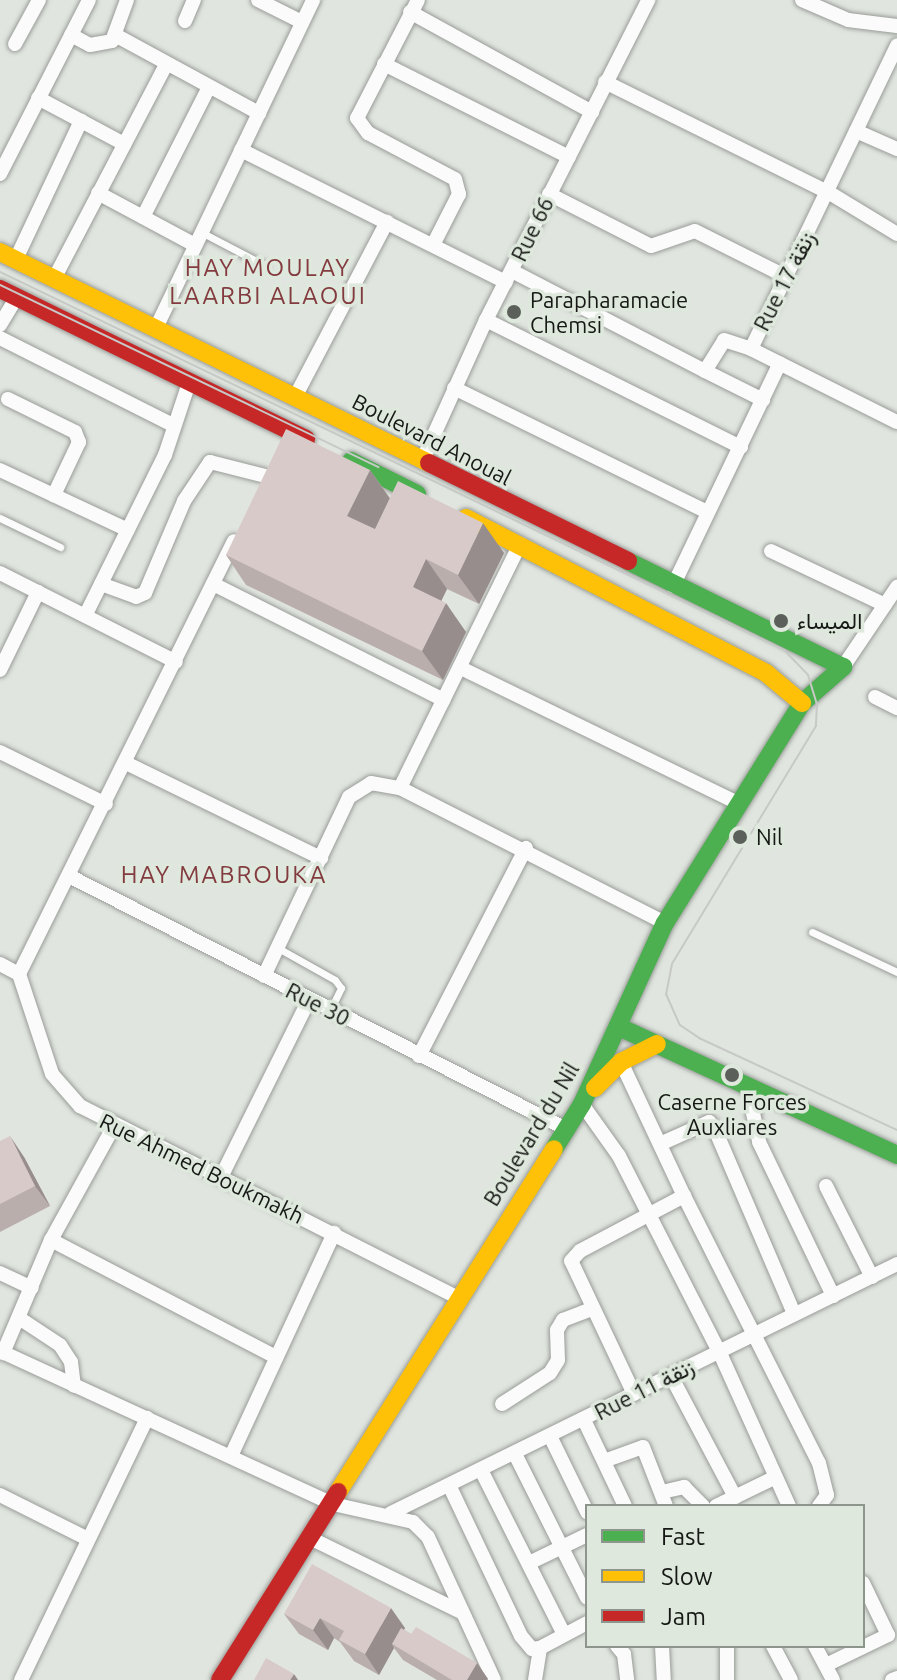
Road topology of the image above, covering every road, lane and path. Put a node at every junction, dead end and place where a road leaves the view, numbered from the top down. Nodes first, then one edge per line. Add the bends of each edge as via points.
1 (39, 0) edge
2 (89, 0) edge
3 (127, 0) edge
4 (194, 0) edge
5 (258, 0) edge
6 (313, 0) edge
7 (648, 0) edge
8 (802, 0) edge
9 (414, 6) edge
10 (185, 21) dead end
11 (302, 22) junction
12 (897, 26) edge
13 (71, 35) junction
14 (117, 36) junction
15 (15, 44) dead end
16 (897, 45) edge
17 (384, 64) junction
18 (166, 65) junction
19 (605, 82) junction
20 (209, 87) junction
21 (38, 98) junction
22 (592, 112) junction
23 (259, 113) junction
24 (81, 121) junction
25 (856, 131) junction
26 (124, 144) junction
27 (897, 149) edge
28 (241, 150) junction
29 (5, 151) edge
30 (569, 157) junction
31 (0, 174) edge
32 (828, 192) junction
33 (98, 193) junction
34 (549, 194) junction
35 (143, 217) junction
36 (387, 222) junction
37 (897, 234) edge
38 (198, 238) junction
39 (433, 245) junction
40 (8, 256) edge
41 (266, 266) dead end
42 (509, 276) junction
43 (785, 276) junction
44 (55, 277) junction
45 (9, 293) edge
46 (486, 320) junction
47 (0, 325) edge
48 (156, 328) junction
49 (0, 338) edge
50 (751, 349) junction
51 (780, 363) junction
52 (705, 371) junction
53 (189, 383) junction
54 (454, 388) junction
55 (295, 397) junction
56 (8, 399) dead end
57 (763, 400) junction
58 (897, 422) edge
59 (173, 425) junction
60 (283, 445) junction
61 (741, 447) junction
62 (422, 461) junction
63 (0, 470) edge
64 (54, 495) junction
65 (707, 512) junction
66 (0, 518) edge
67 (128, 530) junction
68 (239, 530) edge
69 (520, 544) junction
70 (60, 547) dead end
71 (771, 551) dead end
72 (0, 573) edge
73 (101, 584) junction
74 (213, 584) junction
75 (673, 586) junction
76 (897, 587) edge
77 (38, 592) junction
78 (885, 605) junction
79 (86, 614) junction
80 (176, 662) junction
81 (843, 667) junction
82 (461, 668) junction
83 (0, 670) edge
84 (875, 697) dead end
85 (444, 700) junction
86 (802, 703) junction
87 (897, 708) edge
88 (0, 752) edge
89 (128, 764) junction
90 (400, 788) junction
91 (106, 804) junction
92 (740, 804) junction
93 (526, 848) junction
94 (321, 858) junction
95 (71, 877) junction
96 (665, 923) junction
97 (812, 932) dead end
98 (278, 948) junction
99 (0, 964) edge
100 (897, 972) edge
101 (19, 974) junction
102 (264, 976) junction
103 (309, 1000) junction
104 (330, 1011) junction
105 (619, 1027) junction
106 (657, 1044) junction
107 (419, 1056) junction
108 (621, 1062) junction
109 (763, 1093) junction
110 (582, 1104) junction
111 (114, 1126) junction
112 (566, 1129) junction
113 (660, 1144) junction
114 (897, 1155) edge
115 (221, 1177) junction
116 (826, 1186) dead end
117 (684, 1196) junction
118 (647, 1215) junction
119 (334, 1233) junction
120 (51, 1240) junction
121 (897, 1264) edge
122 (0, 1273) edge
123 (872, 1277) junction
124 (32, 1288) junction
125 (833, 1296) junction
126 (457, 1297) junction
127 (592, 1309) junction
128 (794, 1314) junction
129 (19, 1318) junction
130 (755, 1333) junction
131 (719, 1351) junction
132 (2, 1352) edge
133 (276, 1357) junction
134 (671, 1376) junction
135 (74, 1386) junction
136 (634, 1394) junction
137 (502, 1404) dead end
138 (147, 1418) junction
139 (584, 1420) junction
140 (550, 1436) junction
141 (515, 1454) junction
142 (231, 1456) junction
143 (604, 1461) junction
144 (481, 1470) junction
145 (774, 1478) junction
146 (449, 1485) junction
147 (0, 1495) edge
148 (735, 1497) junction
149 (664, 1499) edge
150 (333, 1504) junction
151 (624, 1504) edge
152 (701, 1504) edge
153 (720, 1504) edge
154 (788, 1504) edge
155 (823, 1504) edge
156 (585, 1508) edge
157 (391, 1513) junction
158 (585, 1536) edge
159 (88, 1539) junction
160 (312, 1539) junction
161 (563, 1546) junction
162 (529, 1563) junction
163 (865, 1586) edge
164 (585, 1594) edge
165 (461, 1612) junction
166 (585, 1625) edge
167 (892, 1632) edge
168 (564, 1634) junction
169 (865, 1646) edge
170 (540, 1648) junction
171 (621, 1648) edge
172 (662, 1648) edge
173 (727, 1648) edge
174 (774, 1648) edge
175 (816, 1648) edge
176 (860, 1648) edge
177 (826, 1665) junction
178 (223, 1673) edge
179 (21, 1680) edge
180 (209, 1680) edge
181 (494, 1680) edge
182 (535, 1680) edge
183 (627, 1680) edge
184 (664, 1680) edge
185 (727, 1680) edge
186 (791, 1680) edge
187 (833, 1680) edge

1 - 15 street
2 - 13 street
3 - 14 street
4 - 10 street
5 - 11 street
6 - 11 street
7 - 19 street, Rue 66
8 - 12 street via 848,20
9 - 17 street
9 - 22 street
11 - 23 street
13 - 14 street via 90,45
13 - 21 street
14 - 18 street
16 - 25 street, Rue 17 زنقة
17 - 30 street
17 - 39 street via 357,118 360,126 455,179 459,187
18 - 20 street
18 - 26 street
19 - 22 street, Rue 66
19 - 32 street
20 - 23 street
20 - 35 street
21 - 24 street
21 - 29 street
22 - 30 street, Rue 66
23 - 28 street
24 - 26 street
24 - 40 street
25 - 27 street
25 - 32 street, Rue 17 زنقة
26 - 33 street
28 - 36 street
28 - 38 street
29 - 31 street
30 - 34 street, Rue 66
32 - 37 street
32 - 43 street, Rue 17 زنقة
33 - 35 street
33 - 44 street
34 - 42 street, Rue 66
34 - 43 street via 651,246 695,231
35 - 38 street
36 - 39 street
36 - 55 street
38 - 41 lane
38 - 48 street
39 - 42 street
40 - 44 street, Boulevard Anoual
42 - 46 street, Rue 66
42 - 52 street
43 - 50 street, Rue 17 زنقة
44 - 48 street, Boulevard Anoual
45 - 47 street
45 - 53 street
46 - 54 street, Rue 66
46 - 61 street
48 - 55 street, Boulevard Anoual
49 - 59 street
50 - 51 street
50 - 52 street, Rue 17 زنقة via 724,340
51 - 57 street
51 - 58 street
52 - 57 street
53 - 59 street
53 - 60 street
54 - 62 street, Rue 66
54 - 65 street
55 - 62 street, Boulevard Anoual
56 - 64 street via 75,432 79,442
57 - 61 street
59 - 67 street via 165,455
60 - 69 street via 327,450
60 - 73 street via 262,482 210,462 184,501 145,593 136,597
61 - 65 street
62 - 75 street, Boulevard Anoual
63 - 64 street
64 - 67 street
65 - 75 street
66 - 70 lane
67 - 73 street
68 - 74 street
69 - 82 street
69 - 86 street via 774,677
71 - 78 street
72 - 77 street
73 - 79 street
74 - 80 street
74 - 85 street
75 - 81 street, Boulevard Anoual
76 - 78 street, Boulevard du Nil
77 - 79 street
77 - 83 street
78 - 81 street, Boulevard du Nil
79 - 80 street
80 - 89 street
81 - 86 street, Boulevard du Nil
82 - 85 street
82 - 92 street
84 - 87 street
85 - 90 street
86 - 92 street, Boulevard du Nil
88 - 91 street
89 - 91 street
89 - 94 street
90 - 93 street
90 - 94 street via 362,784 349,797
91 - 95 street
92 - 96 street, Boulevard du Nil
93 - 96 street
93 - 107 street
94 - 98 street
95 - 101 street
95 - 102 street, Rue 30
96 - 105 street, Boulevard du Nil
97 - 100 lane
98 - 102 street
98 - 104 lane via 335,980 341,988
99 - 101 street
101 - 111 street, Rue Ahmed Boukmakh via 28,1012 58,1084 80,1106
102 - 103 street, Rue 30
103 - 104 street, Rue 30
103 - 115 street
104 - 107 street, Rue 30
105 - 106 street
105 - 110 street, Boulevard du Nil
106 - 108 street
106 - 109 street
107 - 112 street, Rue 30
108 - 110 street
108 - 113 street
109 - 114 street
109 - 125 street via 753,1113 756,1134
110 - 112 street, Boulevard du Nil
110 - 118 street via 619,1156
111 - 115 street, Rue Ahmed Boukmakh
111 - 120 street
112 - 126 street, Boulevard du Nil
113 - 117 street
113 - 128 street via 709,1122 714,1127
115 - 119 street, Rue Ahmed Boukmakh
116 - 123 street
117 - 118 street
117 - 130 street
118 - 127 street via 580,1251 571,1267
118 - 131 street
119 - 126 street, Rue Ahmed Boukmakh
119 - 133 street
120 - 124 street
120 - 133 street
121 - 123 street, Rue 11 زنقة
122 - 124 street
123 - 125 street, Rue 11 زنقة
124 - 129 street
125 - 128 street, Rue 11 زنقة
126 - 150 street, Boulevard du Nil
127 - 136 street
127 - 137 street via 563,1320 557,1330 558,1360 550,1373
128 - 130 street, Rue 11 زنقة
129 - 132 street
129 - 135 street via 60,1345 71,1362
130 - 131 street, Rue 11 زنقة
130 - 155 street via 819,1463
131 - 134 street, Rue 11 زنقة
131 - 145 street
132 - 135 street
133 - 142 street
134 - 136 street, Rue 11 زنقة
134 - 148 street
135 - 138 street
136 - 139 street, Rue 11 زنقة
138 - 142 street
138 - 159 street
139 - 140 street, Rue 11 زنقة
139 - 143 street
140 - 141 street, Rue 11 زنقة
140 - 156 street
141 - 144 street, Rue 11 زنقة
141 - 161 street
142 - 150 street
143 - 149 street via 643,1447
143 - 151 street
144 - 146 street, Rue 11 زنقة
144 - 162 street
145 - 148 street
145 - 154 street
146 - 157 street, Rue 11 زنقة
146 - 170 street via 521,1636 532,1649
147 - 159 street
148 - 153 street
149 - 152 street via 684,1487
150 - 157 street
150 - 160 street, Boulevard du Nil
157 - 165 street via 420,1526
158 - 161 street
159 - 179 street
160 - 165 street
160 - 178 street, Boulevard du Nil
161 - 162 street
161 - 164 street
162 - 168 street
163 - 167 street
165 - 181 street
166 - 168 street
167 - 169 street
168 - 170 street
170 - 182 street
171 - 183 street
172 - 184 street
173 - 185 street
174 - 186 street
175 - 177 street
176 - 177 street
177 - 187 street
178 - 180 street, Boulevard du Nil

